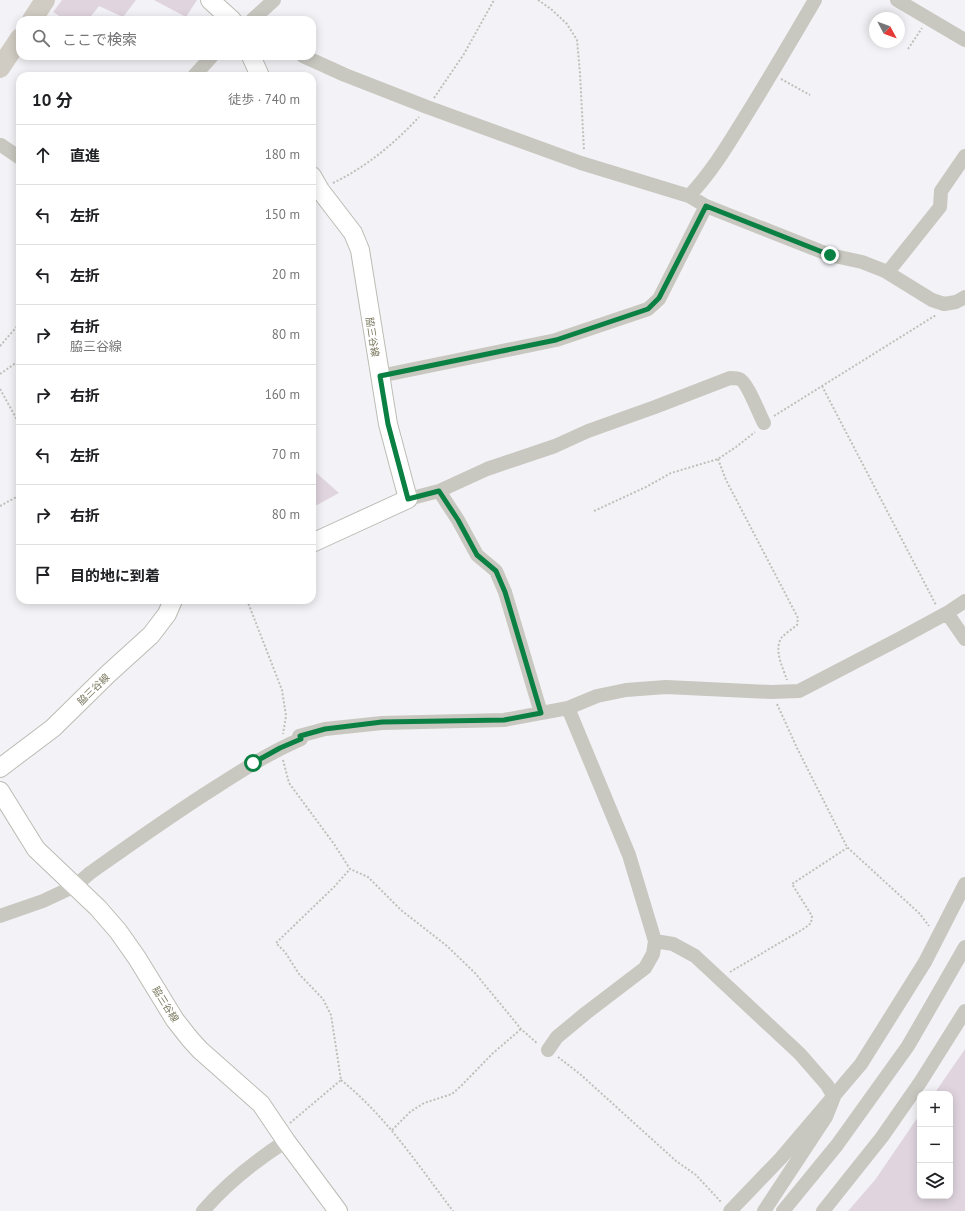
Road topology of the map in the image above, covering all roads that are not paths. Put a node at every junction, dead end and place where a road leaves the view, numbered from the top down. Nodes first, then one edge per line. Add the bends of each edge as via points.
1 (210, 0) edge
2 (274, 0) edge
3 (815, 0) edge
4 (897, 0) edge
5 (228, 16) edge
6 (256, 16) edge
7 (965, 40) edge
8 (208, 60) edge
9 (253, 60) edge
10 (312, 60) edge
11 (198, 72) edge
12 (258, 72) edge
13 (1, 145) dead end
14 (16, 155) edge
15 (965, 156) edge
16 (316, 183) edge
17 (689, 196) junction
18 (706, 206) junction
19 (888, 272) junction
20 (965, 297) edge
21 (380, 376) junction
22 (764, 423) dead end
23 (439, 491) junction
24 (408, 499) junction
25 (316, 541) edge
26 (965, 601) edge
27 (171, 604) edge
28 (944, 614) junction
29 (965, 639) edge
30 (568, 708) junction
31 (541, 713) junction
32 (0, 768) edge
33 (0, 791) edge
34 (965, 884) edge
35 (75, 886) junction
36 (0, 916) edge
37 (655, 941) junction
38 (965, 947) edge
39 (965, 1011) edge
40 (548, 1050) road end
41 (834, 1097) junction
42 (282, 1136) junction
43 (727, 1208) edge
44 (203, 1211) edge
45 (338, 1211) edge
46 (764, 1211) edge
47 (783, 1211) edge
48 (823, 1211) edge

1 - 5 main road
2 - 6 street
3 - 17 street via 718,160
4 - 7 street
8 - 11 street
9 - 12 main road
10 - 17 street via 427,107 584,164
13 - 14 street
15 - 19 street via 941,191 940,207
16 - 21 main road, 脇三谷線 via 353,233 360,250
17 - 18 street
18 - 19 street via 830,255 862,262
18 - 21 street via 659,298 648,309 556,340
19 - 20 street via 932,300 944,304
21 - 24 main road, 脇三谷線 via 388,424
22 - 23 street via 747,385 740,379 730,378 588,431 555,446 487,468
23 - 24 street
23 - 31 street via 477,555 496,571 505,592
24 - 25 main road
26 - 28 street
27 - 32 main road, 脇三谷線 via 151,635 53,728
28 - 29 street
28 - 30 street via 799,690 771,692 666,687 626,690 597,696
30 - 31 street
30 - 37 street via 629,855
31 - 35 street via 504,720 382,722 325,729 300,736 301,739 253,763 187,805
33 - 35 main road, 脇三谷線 via 36,849
34 - 41 street via 925,962 861,1064
35 - 36 street via 43,901
35 - 42 main road, 脇三谷線 via 118,931 190,1039 261,1104
37 - 40 street via 653,954 645,968 557,1037
37 - 41 street via 673,944 695,956 800,1054
38 - 47 street via 908,1046 837,1144
39 - 48 street via 891,1124
41 - 43 street via 781,1158
41 - 46 street via 826,1116
42 - 44 street via 218,1194
42 - 45 main road, 脇三谷線

